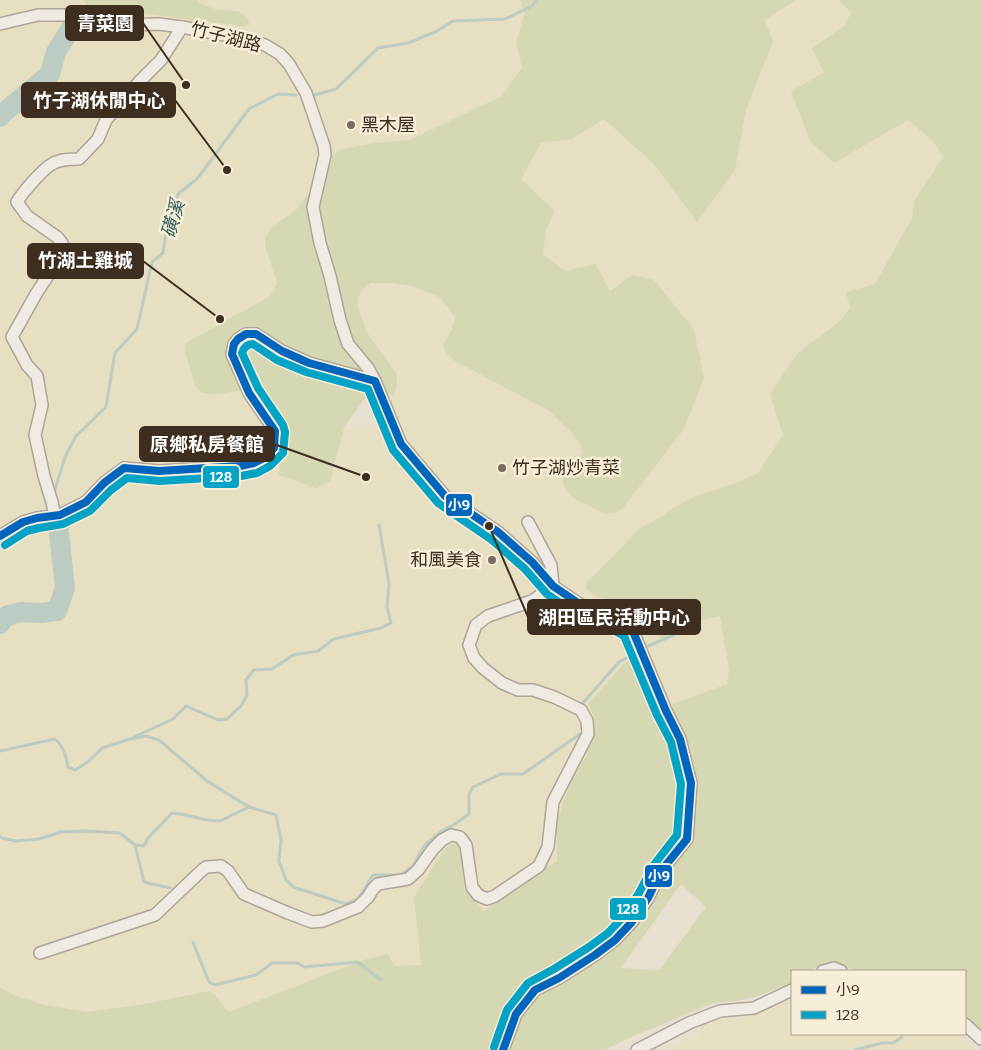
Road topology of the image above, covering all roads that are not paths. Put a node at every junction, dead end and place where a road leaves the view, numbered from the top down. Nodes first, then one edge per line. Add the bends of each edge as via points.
1 (0, 24) edge
2 (182, 27) junction
3 (375, 381) junction
4 (55, 517) junction
5 (528, 522) dead end
6 (0, 536) edge
7 (553, 586) junction
8 (40, 953) dead end
9 (827, 970) edge
10 (839, 970) edge
11 (791, 990) edge
12 (966, 1025) edge
13 (981, 1039) edge
14 (503, 1050) edge
15 (636, 1050) edge

1 - 2 street, 竹子湖路 via 38,15 81,14 122,25
2 - 3 street, 竹子湖路 via 265,45 289,64 306,93 325,155 313,207 320,243 348,344
2 - 4 street via 161,60 106,120 98,139 79,159 50,164 17,202 27,216 62,243 58,263 12,336 36,376 42,405 35,435
3 - 4 street via 309,363 256,334 246,334 234,344 232,354 249,393 275,431 274,448 264,458 240,466 159,471 124,468 86,502
3 - 7 street, 竹子湖路 via 401,444 445,496 498,532
4 - 6 street via 23,522
5 - 7 street via 551,565
7 - 8 street via 532,601 488,616 476,625 469,645 474,658 502,683 518,690 533,690 554,697 581,710 587,721 588,734 554,802 548,847 540,866 487,899 472,888 466,845 451,835 432,849 408,879 378,884 358,907 312,922 244,894 221,866 206,867 155,915
7 - 14 street, 竹子湖路 via 581,605 632,629 680,739 691,783 687,839 661,871 631,924 616,940 560,978 535,990 516,1014
9 - 10 street
11 - 15 street via 754,1008 720,1011
12 - 13 street

